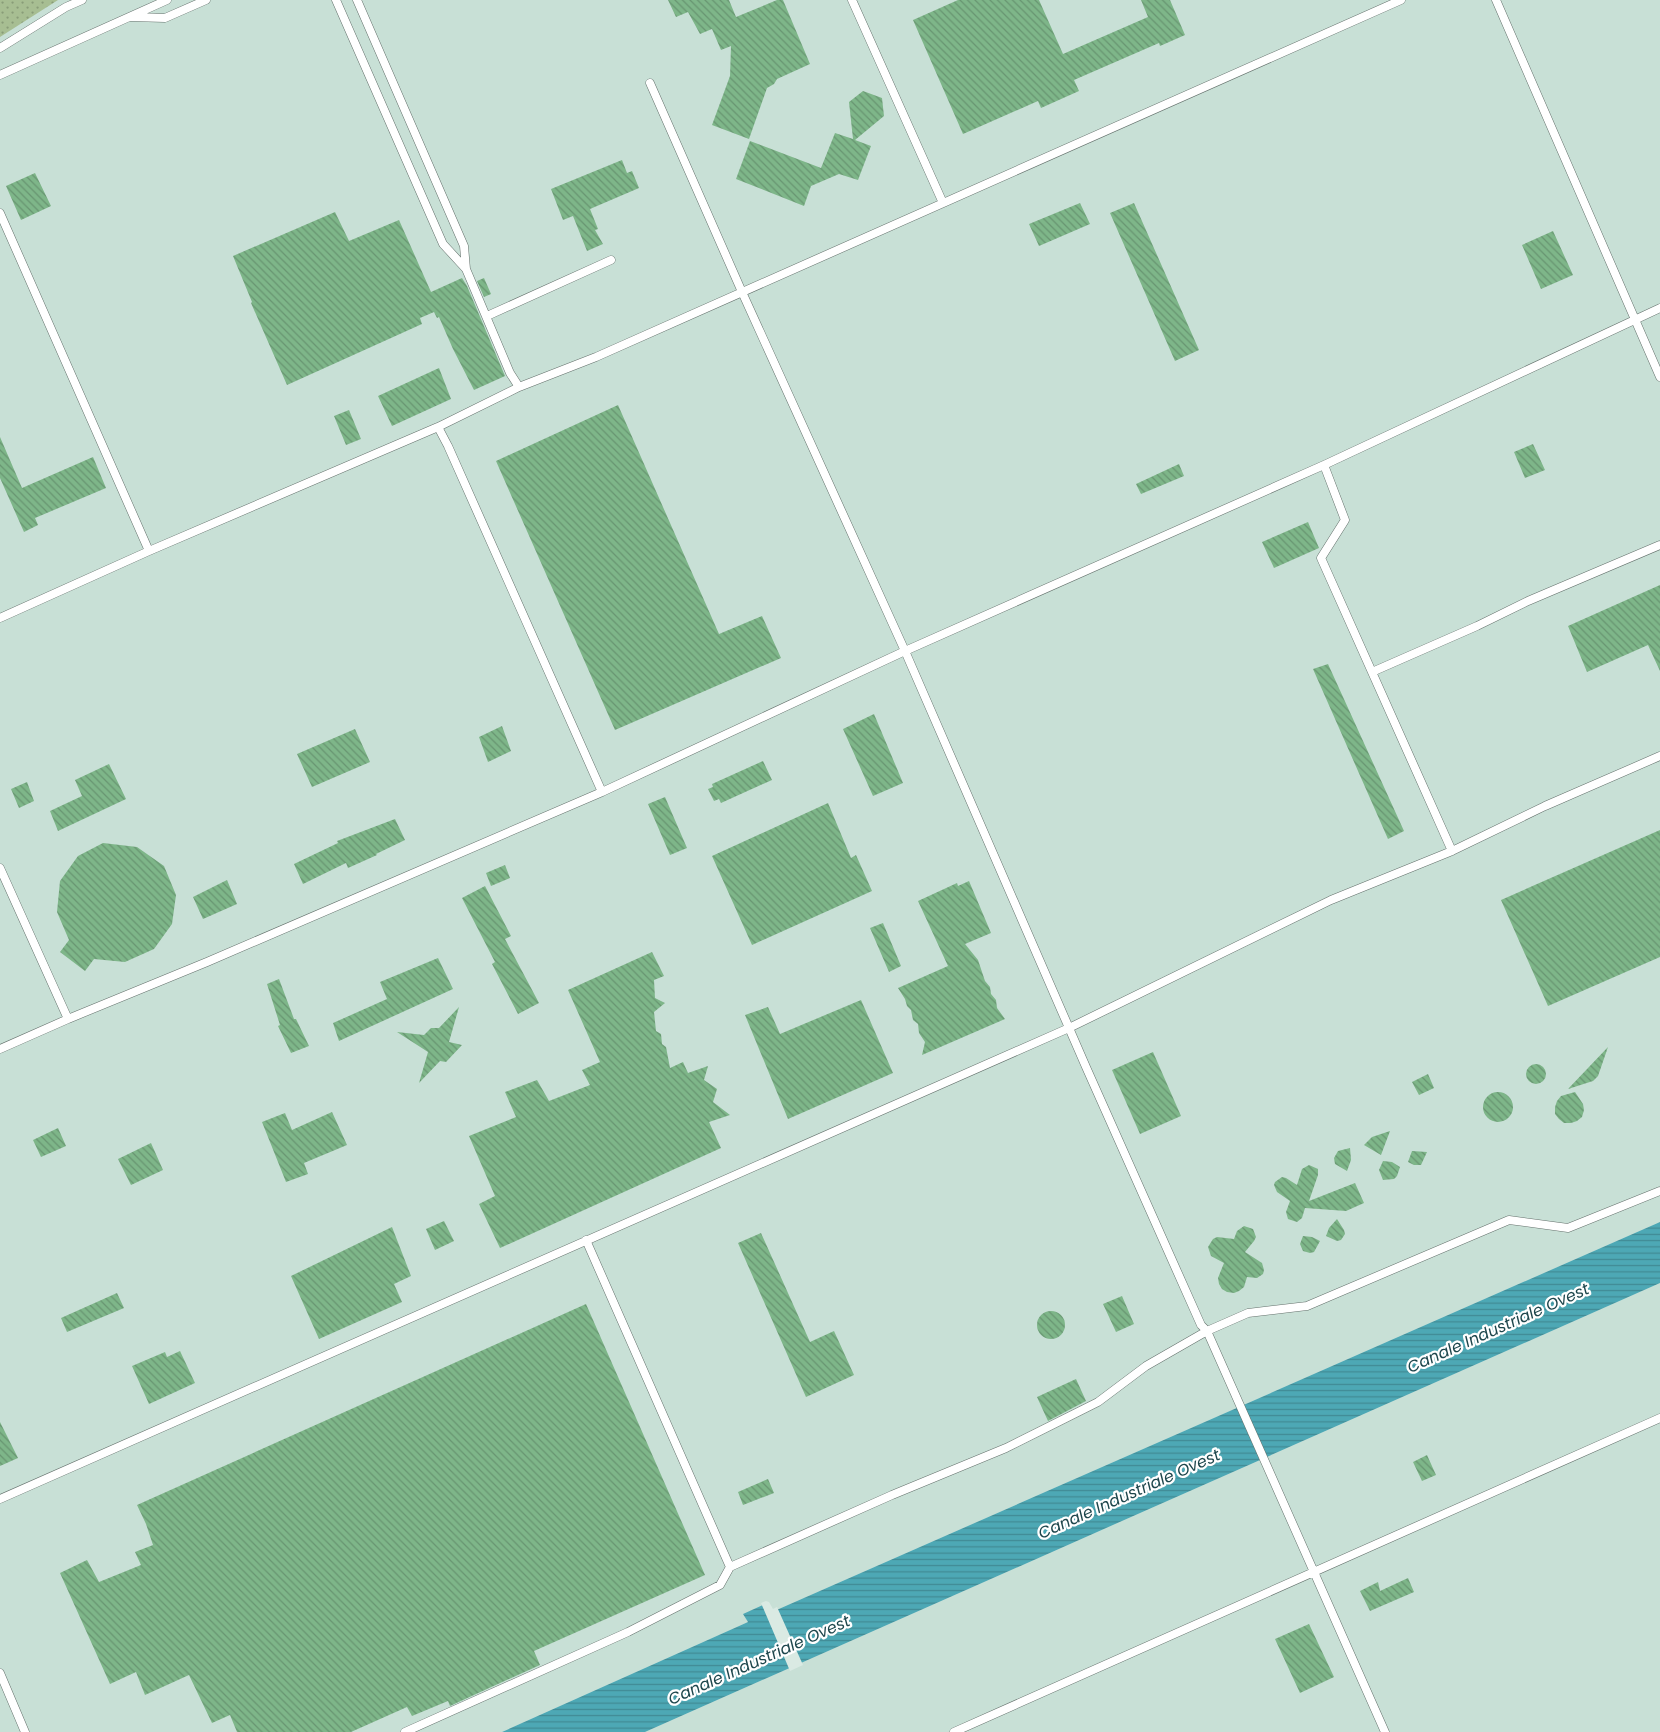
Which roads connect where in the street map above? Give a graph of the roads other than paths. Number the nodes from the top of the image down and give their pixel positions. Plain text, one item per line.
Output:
1 (82, 0) edge
2 (167, 0) edge
3 (206, 0) edge
4 (336, 0) edge
5 (357, 0) edge
6 (852, 0) edge
7 (1401, 0) edge
8 (1496, 0) edge
9 (129, 17) junction
10 (0, 48) edge
11 (0, 74) edge
12 (650, 83) dead end
13 (943, 203) junction
14 (0, 213) edge
15 (611, 260) dead end
16 (466, 269) junction
17 (742, 292) junction
18 (1660, 308) edge
19 (487, 316) junction
20 (1635, 319) junction
21 (1660, 377) edge
22 (519, 387) junction
23 (438, 427) junction
24 (1324, 465) junction
25 (1660, 545) edge
26 (149, 551) junction
27 (0, 618) edge
28 (905, 651) junction
29 (1372, 672) junction
30 (1660, 756) edge
31 (602, 792) junction
32 (1452, 851) junction
33 (0, 868) edge
34 (68, 1019) junction
35 (1069, 1028) junction
36 (0, 1050) edge
37 (1660, 1190) edge
38 (586, 1240) junction
39 (1207, 1331) junction
40 (1660, 1418) edge
41 (0, 1499) edge
42 (730, 1566) junction
43 (1315, 1572) junction
44 (0, 1673) edge
45 (25, 1732) edge
46 (405, 1732) edge
47 (954, 1732) edge
48 (1385, 1732) edge

1 - 10 lane
2 - 9 lane
3 - 9 lane
4 - 16 lane
5 - 16 lane
6 - 13 lane
7 - 13 lane
8 - 20 lane
9 - 11 lane
12 - 17 lane
13 - 17 lane
14 - 26 lane
15 - 19 lane
16 - 19 lane
17 - 22 lane
17 - 28 lane
18 - 20 lane
19 - 22 lane
20 - 21 lane
20 - 24 lane
22 - 23 lane
23 - 26 lane
23 - 31 lane
24 - 28 lane
24 - 29 lane
25 - 29 lane
26 - 27 lane
28 - 31 lane
28 - 35 lane
29 - 32 lane
30 - 32 lane
31 - 34 lane
32 - 35 lane
33 - 34 lane
34 - 36 lane
35 - 38 lane
35 - 39 lane
37 - 39 lane
38 - 41 lane
38 - 42 lane
39 - 42 lane
39 - 43 lane
40 - 43 lane
42 - 46 lane
43 - 47 lane
43 - 48 lane
44 - 45 lane

